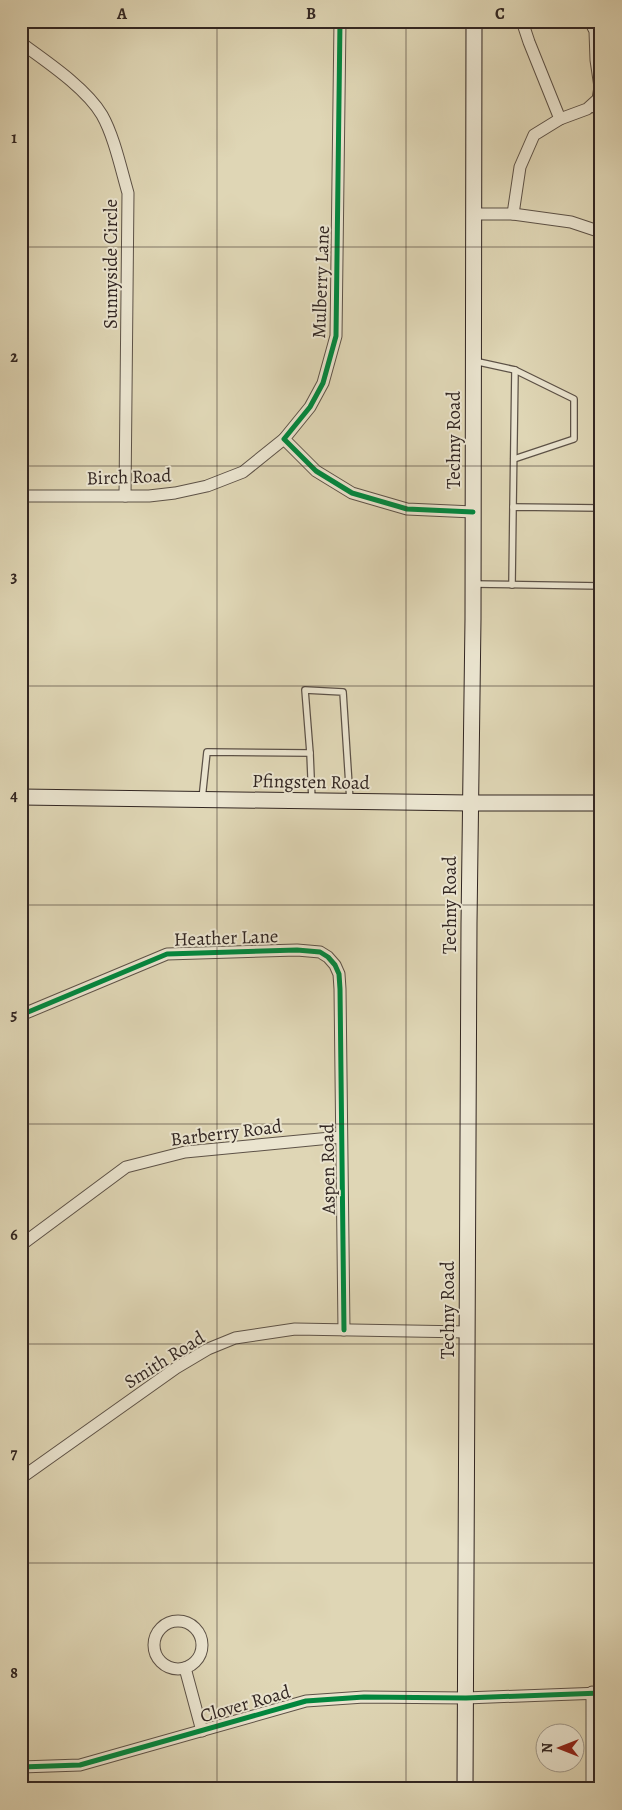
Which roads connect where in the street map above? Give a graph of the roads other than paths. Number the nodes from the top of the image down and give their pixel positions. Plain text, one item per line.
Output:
1 (340, 21) edge
2 (474, 21) edge
3 (522, 21) edge
4 (590, 21) edge
5 (21, 43) edge
6 (601, 87) edge
7 (587, 109) junction
8 (601, 110) edge
9 (560, 119) junction
10 (474, 214) junction
11 (513, 214) junction
12 (601, 232) edge
13 (474, 361) junction
14 (515, 370) junction
15 (284, 439) junction
16 (514, 459) junction
17 (21, 496) edge
18 (125, 496) junction
19 (513, 508) junction
20 (601, 508) edge
21 (473, 512) junction
22 (473, 584) junction
23 (512, 585) junction
24 (601, 586) edge
25 (310, 753) junction
26 (21, 797) edge
27 (202, 800) junction
28 (312, 801) junction
29 (350, 801) junction
30 (601, 802) edge
31 (470, 803) junction
32 (340, 1009) joint
33 (21, 1014) edge
34 (341, 1137) junction
35 (21, 1245) edge
36 (344, 1330) junction
37 (467, 1332) junction
38 (21, 1478) edge
39 (185, 1668) junction
40 (596, 1692) edge
41 (466, 1698) junction
42 (202, 1731) junction
43 (21, 1767) edge
44 (466, 1789) edge
45 (592, 1789) edge

1 - 15 street, Mulberry Lane
2 - 10 main road, Techny Road
3 - 9 street
4 - 6 street
5 - 18 street, Sunnyside Circle
6 - 7 street
7 - 8 lane
7 - 9 street
9 - 11 street
10 - 11 street
10 - 13 main road, Techny Road
11 - 12 street
13 - 14 lane
13 - 21 main road, Techny Road
14 - 16 lane
14 - 16 lane
15 - 18 street, Birch Road
15 - 21 street
16 - 19 lane
17 - 18 street, Birch Road
19 - 20 lane
19 - 23 lane
21 - 22 main road, Techny Road
22 - 23 lane
22 - 31 main road, Techny Road
23 - 24 lane
25 - 27 lane
25 - 28 lane
25 - 29 lane
26 - 27 main road, Pfingsten Road
27 - 28 main road, Pfingsten Road
28 - 29 main road, Pfingsten Road
29 - 31 main road, Pfingsten Road
30 - 31 main road, Pfingsten Road
31 - 37 main road, Techny Road
32 - 33 street, Heather Lane
32 - 34 street, Aspen Road
34 - 35 street, Barberry Road
34 - 36 street, Aspen Road
36 - 37 street, Smith Road
36 - 38 street, Smith Road
37 - 41 main road, Techny Road
39 - 39 street
39 - 42 street
40 - 41 street, Clover Road
40 - 45 street
41 - 42 street, Clover Road
41 - 44 main road, Techny Road
42 - 43 street, Clover Road

